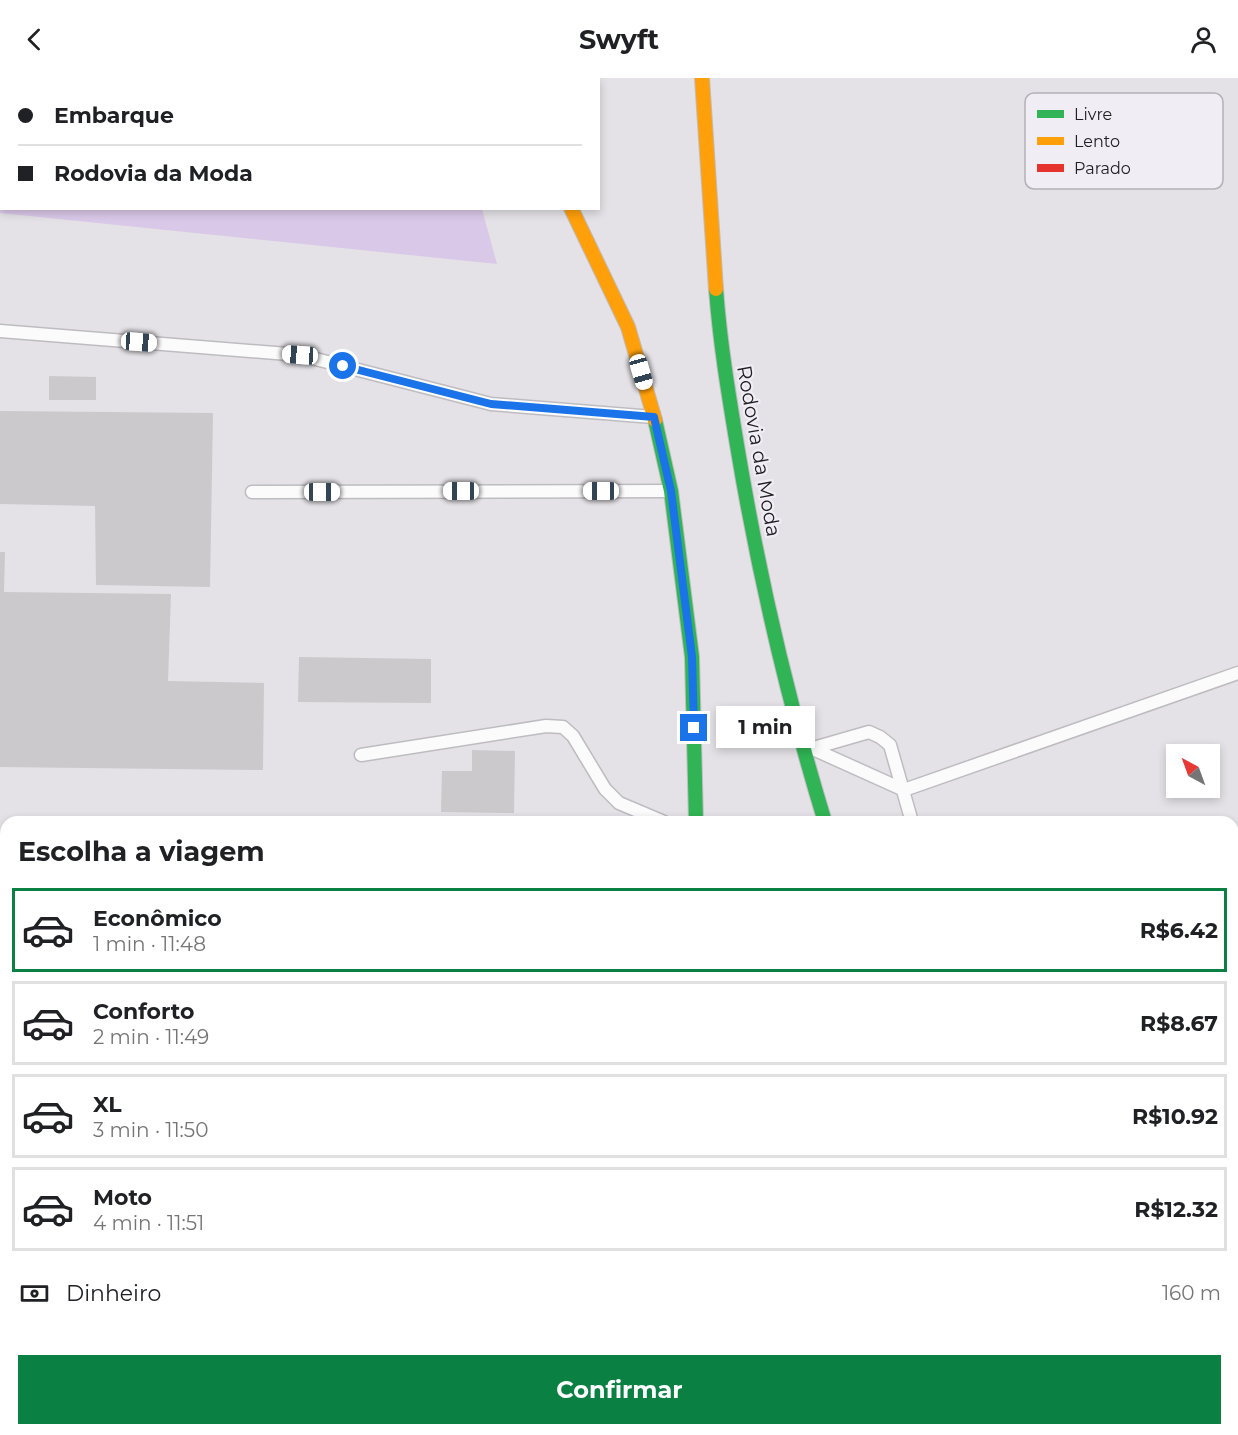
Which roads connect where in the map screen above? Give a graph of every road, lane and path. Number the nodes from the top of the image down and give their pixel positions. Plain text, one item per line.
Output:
1 (702, 78) edge
2 (572, 210) edge
3 (0, 331) edge
4 (654, 417) junction
5 (671, 491) junction
6 (252, 492) dead end
7 (1238, 673) edge
8 (808, 750) junction
9 (361, 755) dead end
10 (904, 790) junction
11 (650, 816) edge
12 (696, 816) edge
13 (824, 816) edge
14 (910, 816) edge

1 - 8 main road, Rodovia da Moda
2 - 4 main road
3 - 4 lane
4 - 5 main road
5 - 6 lane
5 - 12 main road
7 - 10 lane
8 - 10 lane
8 - 10 lane
8 - 13 main road, Rodovia da Moda
9 - 11 lane
10 - 14 lane

